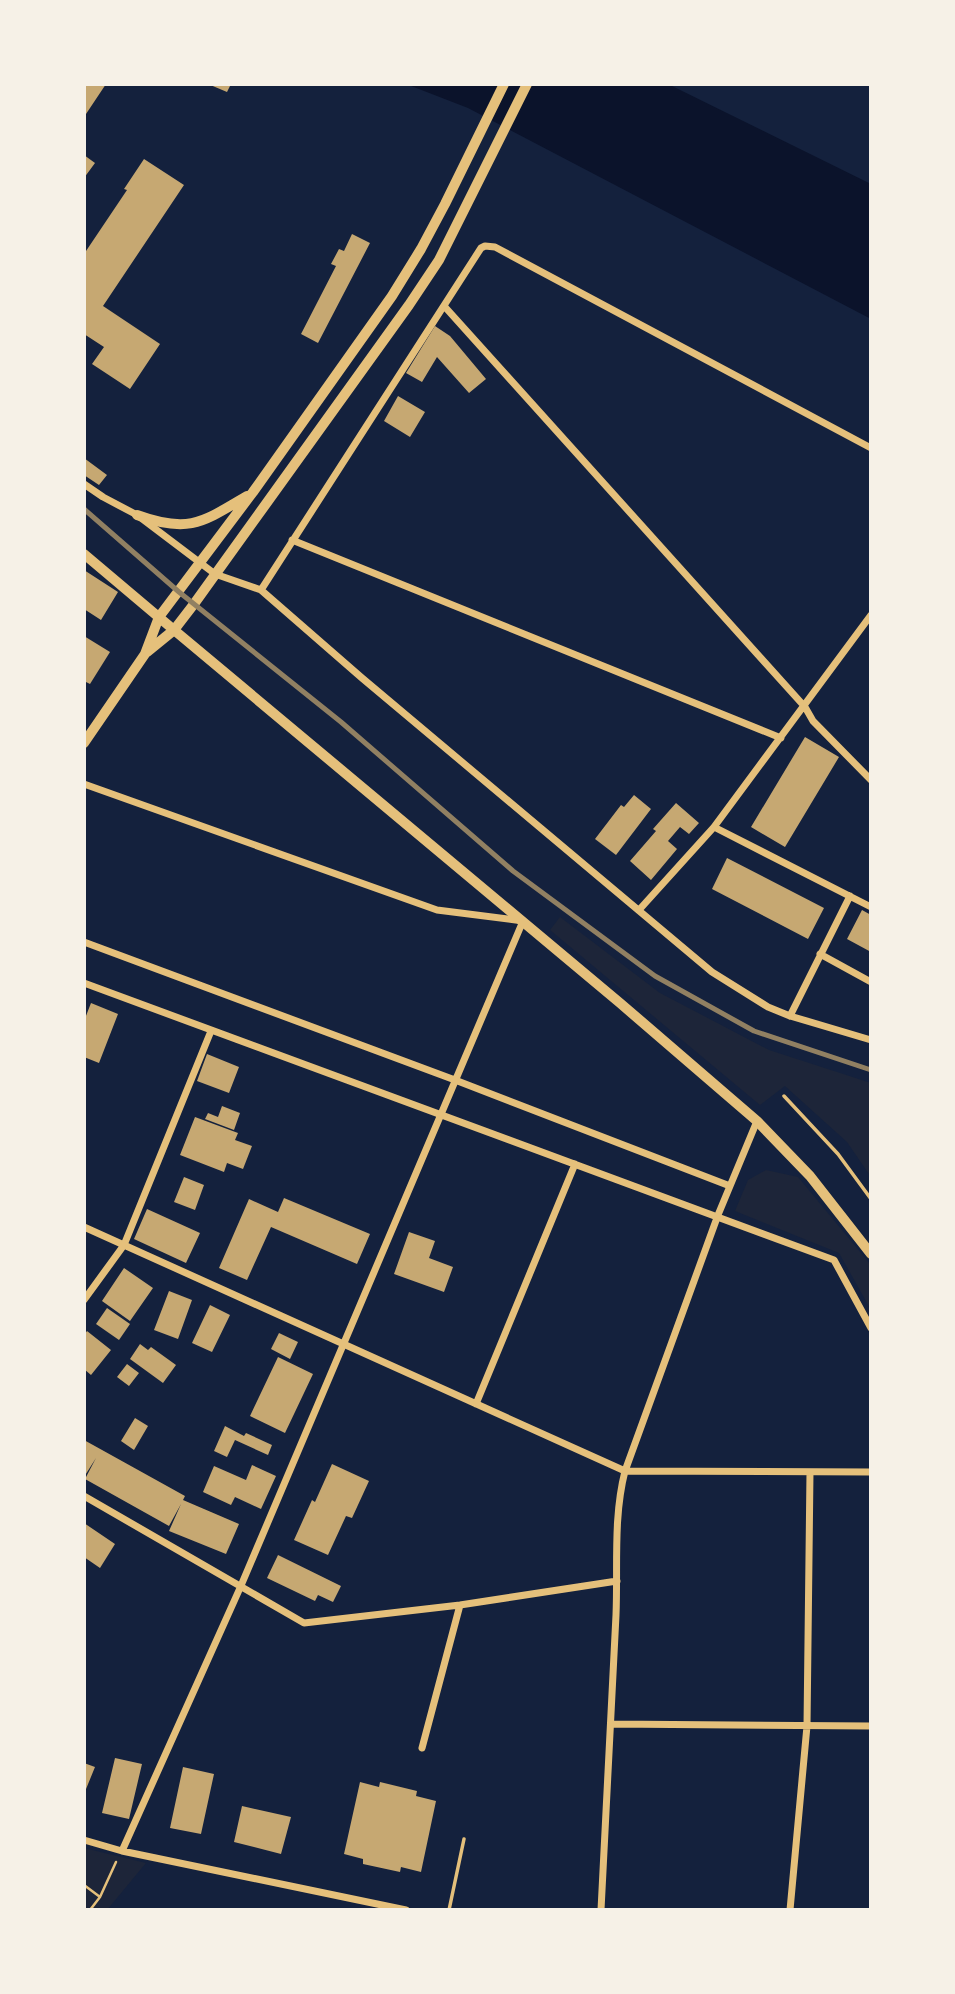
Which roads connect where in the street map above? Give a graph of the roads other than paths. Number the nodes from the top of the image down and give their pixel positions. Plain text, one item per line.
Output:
1 (504, 84) edge
2 (527, 84) edge
3 (445, 307) junction
4 (871, 448) edge
5 (84, 484) edge
6 (253, 492) junction
7 (137, 515) junction
8 (292, 540) junction
9 (84, 554) edge
10 (201, 564) junction
11 (215, 574) junction
12 (261, 590) junction
13 (871, 615) edge
14 (159, 617) junction
15 (174, 630) junction
16 (145, 654) junction
17 (805, 707) junction
18 (781, 738) junction
19 (84, 743) edge
20 (871, 780) edge
21 (84, 785) edge
22 (714, 827) junction
23 (850, 895) junction
24 (871, 907) edge
25 (639, 910) junction
26 (523, 921) junction
27 (84, 942) edge
28 (820, 954) junction
29 (871, 982) edge
30 (84, 983) edge
31 (790, 1016) junction
32 (211, 1031) junction
33 (871, 1040) edge
34 (455, 1080) junction
35 (784, 1096) dead end
36 (440, 1116) junction
37 (757, 1121) junction
38 (575, 1164) junction
39 (730, 1186) junction
40 (871, 1199) edge
41 (718, 1215) junction
42 (84, 1227) edge
43 (124, 1245) junction
44 (871, 1254) edge
45 (84, 1300) edge
46 (871, 1328) edge
47 (343, 1343) junction
48 (477, 1404) junction
49 (625, 1471) junction
50 (810, 1472) junction
51 (871, 1472) edge
52 (84, 1496) edge
53 (617, 1581) junction
54 (240, 1588) junction
55 (460, 1605) junction
56 (611, 1724) junction
57 (807, 1726) junction
58 (871, 1726) edge
59 (422, 1748) dead end
60 (464, 1839) dead end
61 (84, 1840) edge
62 (122, 1850) junction
63 (406, 1910) edge
64 (449, 1910) edge
65 (601, 1910) edge
66 (790, 1910) edge

1 - 6 main road
2 - 11 main road
3 - 4 street
3 - 8 street
3 - 17 street
5 - 7 street
6 - 7 main road
6 - 10 main road
7 - 10 street
8 - 12 street
8 - 18 street
9 - 14 main road
10 - 11 street
10 - 14 main road
11 - 12 street
11 - 15 main road
12 - 25 street
13 - 17 street
14 - 15 main road
14 - 16 main road
15 - 16 main road
15 - 26 street
16 - 19 main road
17 - 18 street
17 - 20 street
18 - 22 street
21 - 26 street
22 - 23 street
22 - 25 street
23 - 24 street
23 - 28 street
25 - 31 street
26 - 34 street
26 - 37 street
27 - 34 street
28 - 29 street
28 - 31 street
30 - 32 street
31 - 33 street
32 - 36 street
32 - 43 street
34 - 36 street
34 - 39 street
35 - 40 lane
36 - 38 street
36 - 47 street
37 - 39 street
37 - 44 street
38 - 41 street
38 - 48 street
39 - 41 street
41 - 46 street
41 - 49 street
42 - 43 street
43 - 45 street
43 - 47 street
47 - 48 street
47 - 54 street
48 - 49 street
49 - 50 street
49 - 53 street
50 - 51 street
50 - 57 street
52 - 54 street
53 - 55 street
53 - 56 street
54 - 55 street
54 - 62 street
55 - 59 street
56 - 57 street
56 - 65 street
57 - 58 street
57 - 66 street
60 - 64 lane
61 - 62 street
62 - 63 street

